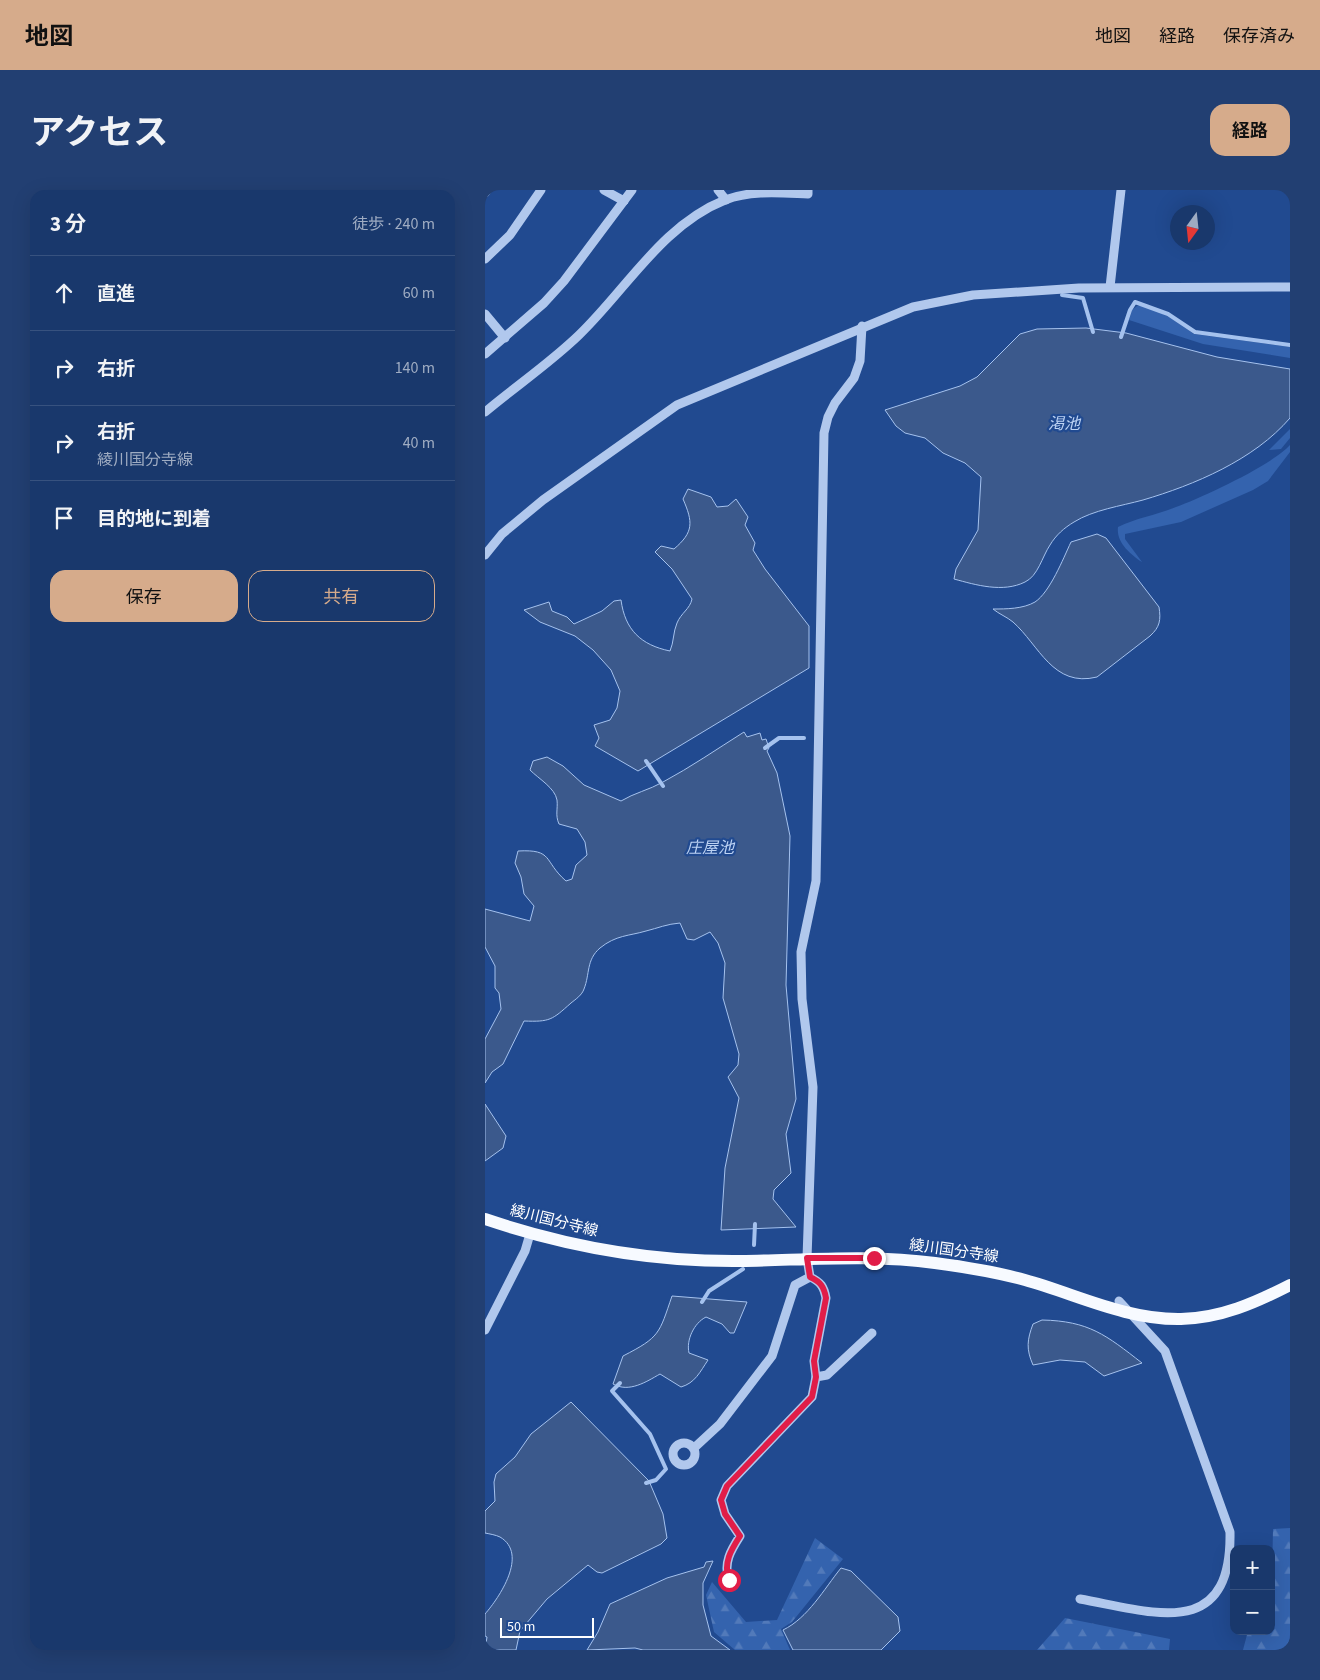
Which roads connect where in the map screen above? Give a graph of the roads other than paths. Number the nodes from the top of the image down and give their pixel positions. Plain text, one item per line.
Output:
1 (541, 190) edge
2 (604, 190) edge
3 (632, 190) edge
4 (718, 190) edge
5 (808, 190) edge
6 (1121, 190) edge
7 (726, 200) junction
8 (624, 201) junction
9 (485, 259) edge
10 (1110, 287) junction
11 (1290, 287) edge
12 (485, 314) edge
13 (862, 326) junction
14 (505, 338) junction
15 (485, 354) edge
16 (485, 412) edge
17 (485, 555) edge
18 (485, 1219) edge
19 (530, 1234) junction
20 (807, 1258) junction
21 (810, 1277) junction
22 (1290, 1285) edge
23 (1119, 1300) dead end
24 (1128, 1312) junction
25 (485, 1330) edge
26 (872, 1334) dead end
27 (816, 1377) junction
28 (694, 1448) dead end
29 (729, 1580) dead end
30 (1080, 1599) dead end

1 - 9 street
2 - 8 street
3 - 8 street
4 - 7 street
5 - 7 street
6 - 10 street
7 - 16 street
8 - 14 street
10 - 11 street
10 - 13 street
12 - 14 street
13 - 17 street
13 - 20 street
14 - 15 street
18 - 19 main road, 綾川国分寺線
19 - 20 main road, 綾川国分寺線
19 - 25 street
20 - 21 street
20 - 24 main road, 綾川国分寺線
21 - 27 street
21 - 28 street
22 - 24 main road, 綾川国分寺線
23 - 24 street
24 - 30 street
26 - 27 street
27 - 29 street

